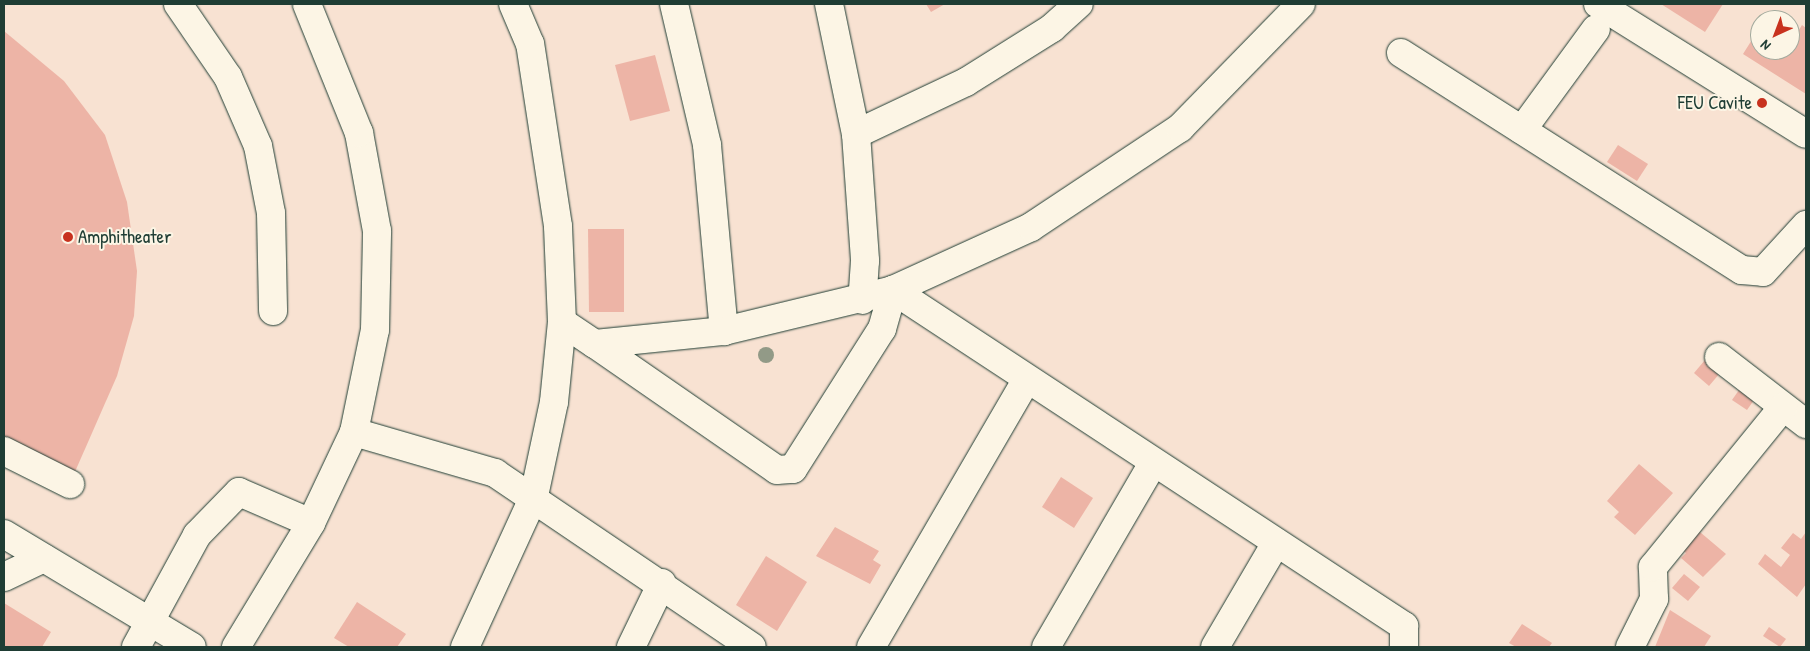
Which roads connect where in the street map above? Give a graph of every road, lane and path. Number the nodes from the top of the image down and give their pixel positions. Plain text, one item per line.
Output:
1 (307, 4) edge
2 (513, 4) edge
3 (674, 4) edge
4 (829, 4) edge
5 (1079, 4) edge
6 (1301, 4) edge
7 (190, 7) edge
8 (1597, 16) edge
9 (1401, 53) dead end
10 (1522, 130) junction
11 (856, 134) junction
12 (1806, 134) edge
13 (1806, 225) edge
14 (894, 290) junction
15 (862, 300) junction
16 (273, 311) dead end
17 (562, 322) junction
18 (724, 331) junction
19 (595, 344) junction
20 (1719, 357) dead end
21 (1026, 381) junction
22 (1783, 407) junction
23 (1806, 424) edge
24 (354, 432) junction
25 (4, 451) edge
26 (1153, 463) junction
27 (70, 484) dead end
28 (534, 496) junction
29 (311, 523) junction
30 (4, 534) edge
31 (1276, 543) junction
32 (44, 558) junction
33 (4, 577) edge
34 (662, 583) junction
35 (152, 622) junction
36 (136, 647) edge
37 (192, 647) edge
38 (236, 647) edge
39 (465, 647) edge
40 (631, 647) edge
41 (752, 647) edge
42 (870, 647) edge
43 (1046, 647) edge
44 (1215, 647) edge
45 (1404, 647) edge
46 (1630, 647) edge

1 - 24 street
2 - 17 street
3 - 18 street
4 - 11 street
5 - 11 street
6 - 14 street
7 - 16 street
8 - 10 street
8 - 12 street
9 - 10 street
10 - 13 street
11 - 15 street
14 - 15 street
14 - 19 street
14 - 21 street
15 - 18 street
17 - 19 street
17 - 28 street
18 - 19 street
20 - 22 street
21 - 26 street
21 - 42 street
22 - 23 street
22 - 46 street
24 - 28 street
24 - 29 street
25 - 27 street
26 - 31 street
26 - 43 street
28 - 34 street
28 - 39 street
29 - 35 street
29 - 38 street
30 - 32 street
31 - 44 street
31 - 45 street
32 - 33 street
32 - 35 street
34 - 40 street
34 - 41 street
35 - 36 street
35 - 37 street

